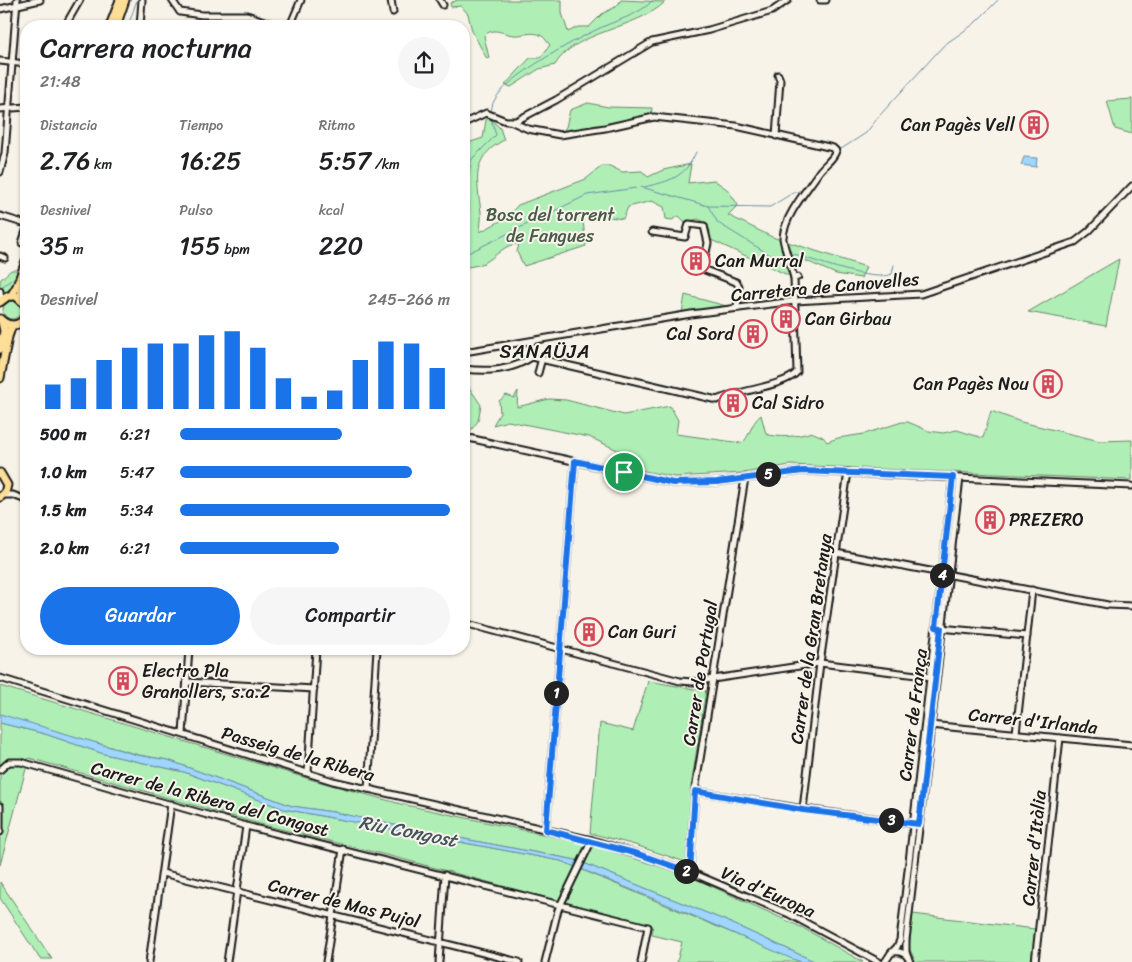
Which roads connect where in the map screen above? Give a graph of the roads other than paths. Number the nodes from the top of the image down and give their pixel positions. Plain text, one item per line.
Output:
1 (17, 0) edge
2 (40, 0) edge
3 (80, 0) edge
4 (120, 0) edge
5 (126, 0) edge
6 (142, 0) edge
7 (172, 0) edge
8 (301, 0) edge
9 (391, 0) edge
10 (788, 0) edge
11 (820, 0) edge
12 (826, 0) edge
13 (16, 7) junction
14 (0, 9) edge
15 (392, 12) dead end
16 (68, 20) edge
17 (112, 20) edge
18 (118, 20) edge
19 (140, 20) edge
20 (259, 20) edge
21 (293, 20) edge
22 (0, 61) edge
23 (12, 62) junction
24 (20, 63) edge
25 (778, 75) dead end
26 (0, 108) edge
27 (20, 108) edge
28 (8, 109) junction
29 (470, 120) edge
30 (510, 121) junction
31 (776, 136) junction
32 (0, 172) edge
33 (1132, 186) edge
34 (0, 216) edge
35 (20, 222) edge
36 (652, 232) dead end
37 (20, 280) edge
38 (0, 292) edge
39 (11, 296) junction
40 (20, 299) edge
41 (1, 301) edge
42 (795, 301) junction
43 (736, 308) junction
44 (1, 320) edge
45 (20, 323) edge
46 (12, 325) junction
47 (531, 341) junction
48 (0, 349) edge
49 (470, 351) edge
50 (532, 357) junction
51 (542, 358) junction
52 (470, 369) edge
53 (538, 373) dead end
54 (0, 378) edge
55 (470, 438) edge
56 (575, 461) junction
57 (848, 472) junction
58 (0, 473) edge
59 (953, 477) junction
60 (745, 478) junction
61 (960, 478) junction
62 (7, 485) junction
63 (1132, 486) edge
64 (13, 495) junction
65 (1, 497) edge
66 (20, 498) edge
67 (836, 553) junction
68 (945, 573) junction
69 (1032, 590) junction
70 (1132, 606) edge
71 (470, 625) edge
72 (939, 627) junction
73 (1027, 636) junction
74 (559, 650) junction
75 (189, 655) edge
76 (316, 655) edge
77 (377, 655) edge
78 (820, 664) junction
79 (0, 671) edge
80 (933, 677) junction
81 (0, 678) edge
82 (714, 679) junction
83 (12, 681) junction
84 (187, 682) junction
85 (314, 689) junction
86 (930, 725) junction
87 (1016, 733) junction
88 (183, 734) junction
89 (1060, 738) junction
90 (1132, 746) edge
91 (0, 770) edge
92 (308, 773) junction
93 (368, 789) junction
94 (695, 791) junction
95 (171, 804) junction
96 (0, 806) edge
97 (803, 810) junction
98 (916, 824) junction
99 (246, 826) junction
100 (546, 830) junction
101 (0, 832) edge
102 (592, 840) junction
103 (343, 849) junction
104 (690, 872) junction
105 (162, 873) junction
106 (446, 876) junction
107 (236, 890) junction
108 (562, 903) junction
109 (333, 914) junction
110 (441, 942) junction
111 (889, 954) junction
112 (872, 958) junction
113 (909, 960) edge
114 (149, 962) edge
115 (227, 962) edge
116 (326, 962) edge
117 (440, 962) edge
118 (518, 962) edge
119 (545, 962) edge
120 (641, 962) edge
121 (879, 962) edge
122 (885, 962) edge
123 (1035, 962) edge

1 - 13 street
2 - 13 street
3 - 16 street
4 - 17 main road
5 - 18 main road
6 - 19 street
7 - 20 street
8 - 21 street
9 - 15 street
10 - 30 street
11 - 12 street
13 - 14 street
13 - 23 street
22 - 23 street
23 - 24 street
23 - 28 street
25 - 31 street
26 - 28 street
27 - 28 street
28 - 32 street
29 - 30 street
30 - 31 street
31 - 42 street
33 - 42 street, Carretera de Canovelles
34 - 35 street
36 - 43 street
37 - 39 main road
38 - 41 street
39 - 40 main road
39 - 41 main road
42 - 43 street, Carretera de Canovelles
42 - 51 street
43 - 47 street, Carretera de Canovelles
44 - 46 main road
44 - 48 main road
45 - 46 main road
46 - 54 main road
47 - 49 street, Carretera de Canovelles
47 - 50 street
50 - 51 street
50 - 52 street
51 - 53 street
55 - 56 street
56 - 60 street
56 - 74 street
57 - 59 street
57 - 60 street
57 - 67 street, Carrer de la Gran Bretanya
58 - 62 main road
59 - 61 street
59 - 68 street, Carrer de França
60 - 82 street, Carrer de Portugal
61 - 63 street
61 - 68 street, Carrer de França
62 - 64 street
62 - 65 main road
64 - 65 street
64 - 66 street
67 - 68 street
67 - 78 street, Carrer de la Gran Bretanya
68 - 69 street
68 - 72 street, Carrer de França
69 - 70 street
69 - 73 street
71 - 74 street
72 - 73 street
72 - 80 street, Carrer de França
73 - 87 street
74 - 82 street
74 - 100 street
75 - 84 street
76 - 85 street
77 - 93 street
78 - 80 street
78 - 82 street
78 - 97 street, Carrer de la Gran Bretanya
79 - 83 street
80 - 86 street, Carrer de França
80 - 98 street, Carrer de França
81 - 83 street, Passeig de la Ribera
82 - 94 street, Carrer de Portugal
83 - 88 street, Passeig de la Ribera
84 - 85 street
84 - 88 street
85 - 92 street
86 - 87 street, Carrer d'Irlanda
86 - 98 street, Carrer de França
87 - 89 street, Carrer d'Irlanda
88 - 92 street, Passeig de la Ribera
89 - 90 street, Carrer d'Irlanda
89 - 123 street, Carrer d'Itàlia
91 - 95 street, Carrer de la Ribera del Congost
92 - 93 street, Passeig de la Ribera
93 - 100 street, Passeig de la Ribera
94 - 97 street
94 - 104 street, Carrer de Portugal
95 - 99 street, Carrer de la Ribera del Congost
95 - 105 street
96 - 101 street
97 - 98 street
98 - 111 street, Carrer de França
98 - 113 street, Carrer de França
99 - 103 street, Carrer de la Ribera del Congost
99 - 107 street
100 - 102 street, Passeig de la Ribera
102 - 104 street, Via d'Europa
102 - 108 street
103 - 106 street, Carrer de la Ribera del Congost
103 - 109 street
104 - 112 street, Via d'Europa
105 - 107 street, Carrer de Mas Pujol
105 - 114 street
106 - 108 street, Carrer de la Ribera del Congost
106 - 110 street
107 - 109 street, Carrer de Mas Pujol
107 - 115 street
108 - 119 street
108 - 120 street, Carrer de la Ribera del Congost
109 - 110 street, Carrer de Mas Pujol
109 - 116 street
110 - 117 street
110 - 118 street, Carrer de Mas Pujol
111 - 112 street
111 - 113 street
111 - 122 street, Carrer de França
112 - 121 street, Via d'Europa

